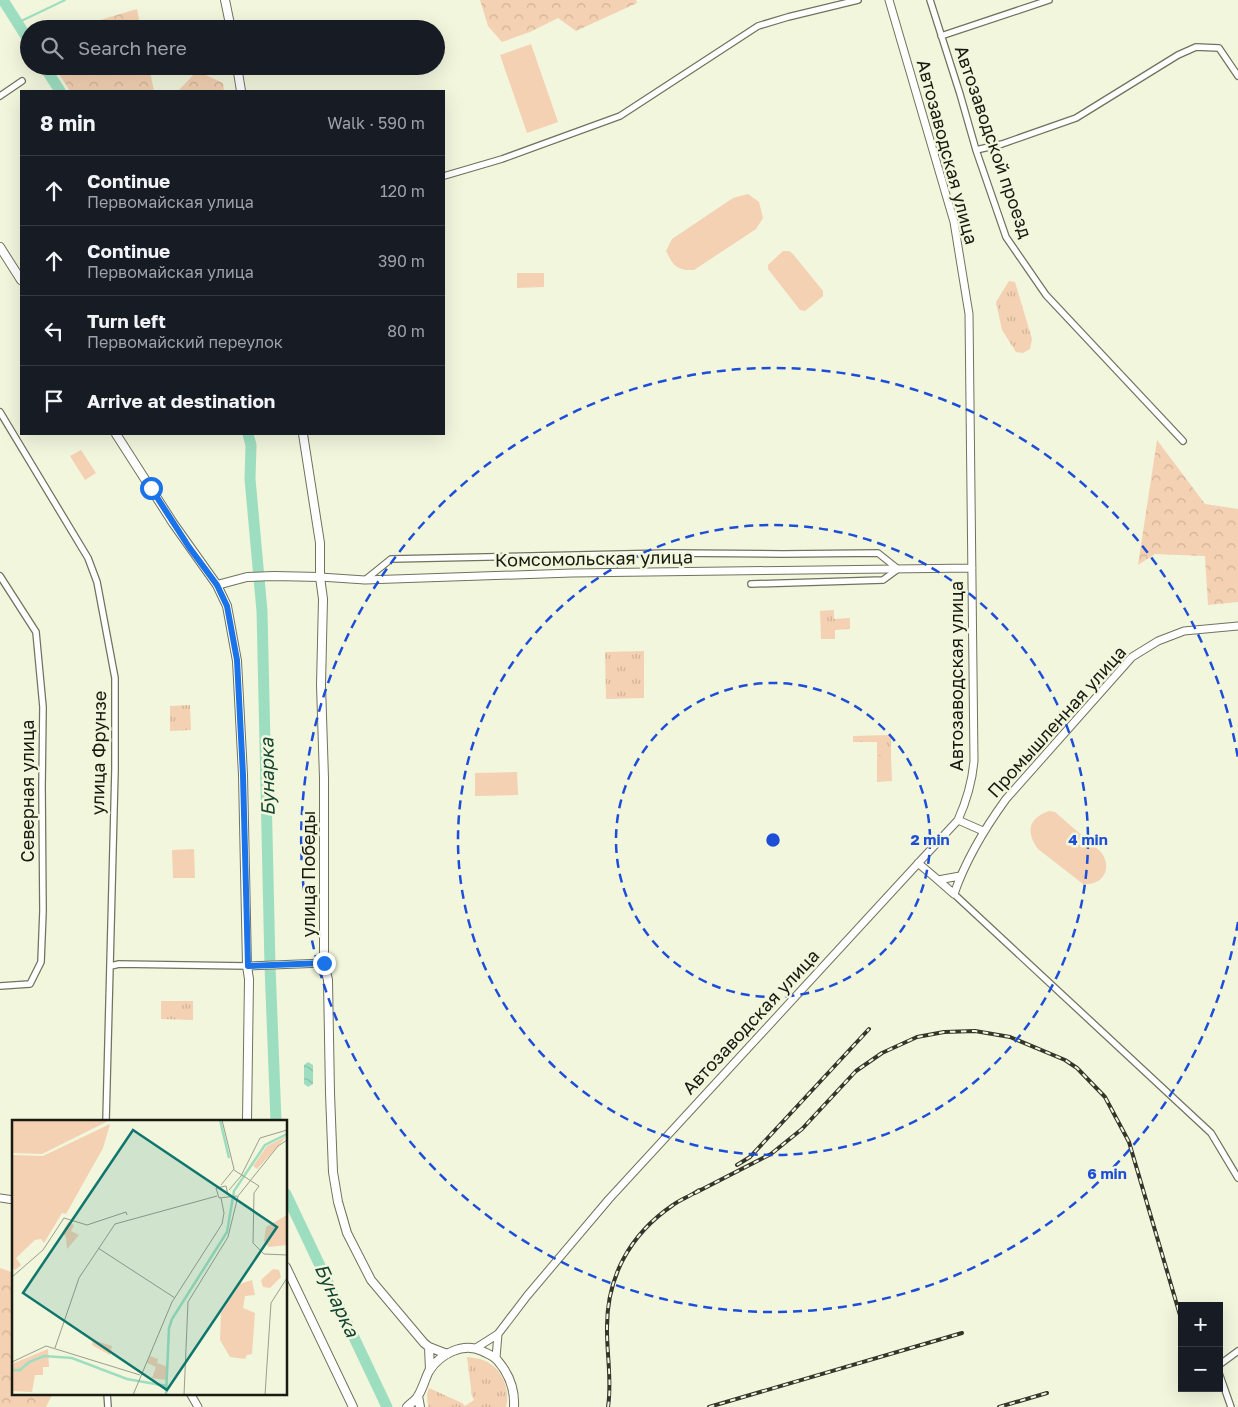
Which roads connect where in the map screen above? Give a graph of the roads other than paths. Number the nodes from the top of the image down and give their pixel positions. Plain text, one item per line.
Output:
1 (225, 0) edge
2 (858, 0) edge
3 (889, 0) edge
4 (930, 0) edge
5 (1049, 0) edge
6 (229, 20) edge
7 (941, 36) junction
8 (238, 75) edge
9 (1238, 76) edge
10 (22, 81) dead end
11 (241, 90) edge
12 (0, 96) edge
13 (976, 150) junction
14 (445, 176) edge
15 (0, 247) edge
16 (20, 278) edge
17 (0, 412) edge
18 (117, 435) edge
19 (303, 435) edge
20 (1182, 441) dead end
21 (972, 568) junction
22 (898, 569) junction
23 (0, 576) edge
24 (320, 577) junction
25 (364, 580) junction
26 (751, 584) dead end
27 (217, 585) junction
28 (1238, 626) edge
29 (958, 820) junction
30 (983, 831) junction
31 (918, 863) junction
32 (960, 876) junction
33 (938, 880) junction
34 (954, 894) junction
35 (324, 963) junction
36 (111, 966) junction
37 (248, 966) junction
38 (0, 986) edge
39 (106, 1120) edge
40 (247, 1120) edge
41 (1238, 1178) edge
42 (288, 1270) edge
43 (498, 1334) junction
44 (429, 1347) junction
45 (476, 1348) junction
46 (1238, 1351) edge
47 (447, 1354) junction
48 (496, 1358) junction
49 (1223, 1362) edge
50 (430, 1370) junction
51 (1223, 1385) edge
52 (107, 1394) edge
53 (191, 1394) edge
54 (418, 1396) junction
55 (108, 1407) edge
56 (198, 1407) edge
57 (353, 1407) edge
58 (407, 1407) edge
59 (420, 1407) edge
60 (514, 1407) edge
61 (1230, 1407) edge

1 - 6 main road
2 - 14 street
3 - 21 street, Автозаводская улица
4 - 7 street, Автозаводской проезд
5 - 7 street
7 - 13 street, Автозаводской проезд
8 - 11 main road
9 - 13 street
10 - 12 street
13 - 20 street, Автозаводской проезд
15 - 16 main road
17 - 36 street, улица Фрунзе
18 - 27 main road
19 - 24 main road, улица Победы
21 - 22 street, Комсомольская улица
21 - 29 street, Автозаводская улица
22 - 25 street, Комсомольская улица
22 - 25 street
22 - 26 street
23 - 38 street, Северная улица
24 - 25 street, Комсомольская улица
24 - 27 main road, Комсомольская улица
24 - 35 main road, улица Победы
27 - 37 main road
28 - 30 street, Промышленная улица
29 - 30 street
29 - 31 street, Автозаводская улица
30 - 32 street, Промышленная улица
31 - 33 street
31 - 43 street, Автозаводская улица
32 - 33 street
32 - 34 street, Промышленная улица
33 - 34 street
34 - 41 street
35 - 37 street
35 - 44 main road, улица Победы
36 - 37 street
36 - 39 street, улица Фрунзе
37 - 40 main road
42 - 57 main road
43 - 45 street
43 - 48 street
44 - 47 main road
44 - 50 main road
45 - 47 main road
45 - 48 main road
46 - 49 street
47 - 50 main road
48 - 60 main road
50 - 54 main road
51 - 61 street
52 - 55 street
53 - 56 street
54 - 58 main road
54 - 59 main road

